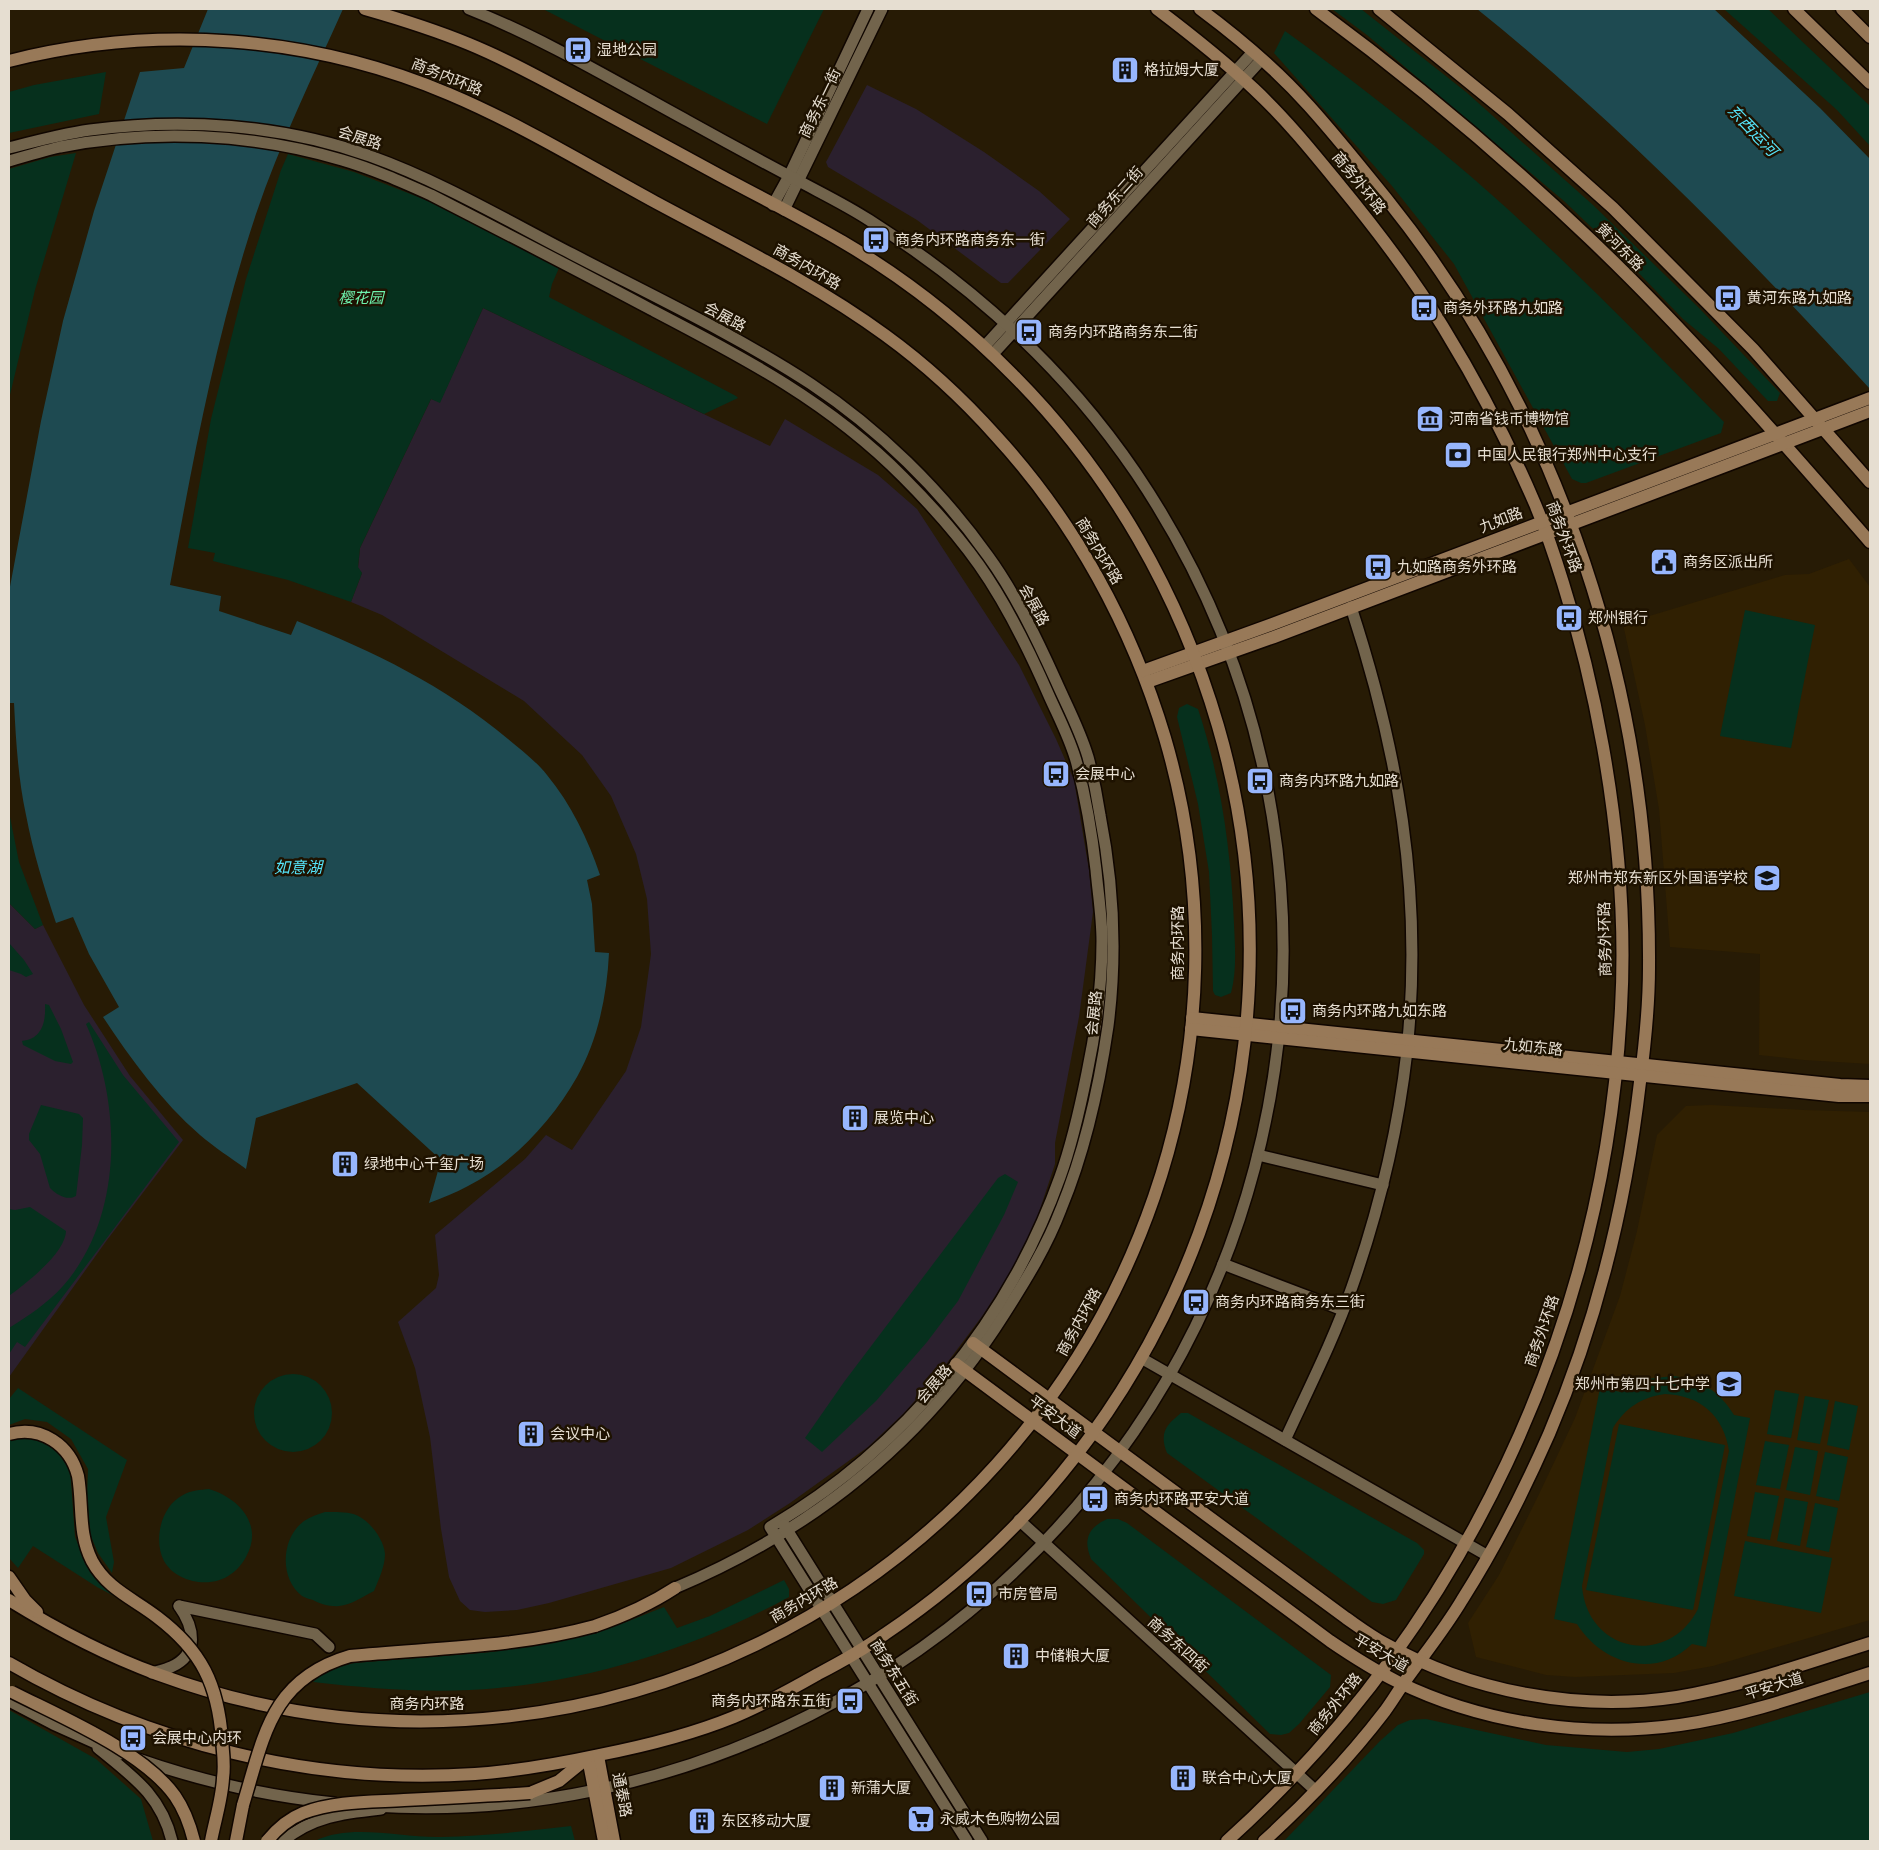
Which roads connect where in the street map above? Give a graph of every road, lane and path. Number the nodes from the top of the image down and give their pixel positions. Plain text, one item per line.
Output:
1 (469, 9) edge
2 (868, 9) edge
3 (882, 9) edge
4 (1157, 9) edge
5 (1200, 9) edge
6 (1316, 9) edge
7 (1379, 9) edge
8 (1794, 9) edge
9 (1842, 9) edge
10 (368, 10) edge
11 (1870, 37) edge
12 (1257, 56) junction
13 (9, 61) edge
14 (1239, 76) junction
15 (1870, 83) edge
16 (9, 148) edge
17 (9, 161) edge
18 (794, 178) junction
19 (779, 207) junction
20 (1010, 327) junction
21 (988, 351) junction
22 (1867, 406) edge
23 (1820, 424) junction
24 (1780, 439) junction
25 (1870, 482) edge
26 (1569, 518) junction
27 (1544, 527) junction
28 (1870, 542) edge
29 (1351, 607) junction
30 (1227, 647) junction
31 (1196, 658) junction
32 (1145, 676) junction
33 (1192, 1024) junction
34 (1246, 1029) junction
35 (1279, 1032) junction
36 (1408, 1045) junction
37 (1616, 1067) junction
38 (1642, 1070) junction
39 (1870, 1086) edge
40 (1870, 1096) edge
41 (1258, 1155) junction
42 (1383, 1185) junction
43 (1223, 1264) junction
44 (1343, 1310) junction
45 (978, 1346) junction
46 (1141, 1358) junction
47 (961, 1368) junction
48 (1169, 1374) junction
49 (1050, 1400) junction
50 (1034, 1422) junction
51 (1094, 1432) junction
52 (9, 1434) edge
53 (1285, 1440) junction
54 (1120, 1452) junction
55 (1077, 1454) junction
56 (1104, 1474) junction
57 (781, 1520) junction
58 (1019, 1520) junction
59 (770, 1527) joint
60 (788, 1531) junction
61 (777, 1537) junction
62 (1043, 1543) junction
63 (1466, 1543) junction
64 (1488, 1556) junction
65 (9, 1577) edge
66 (675, 1588) joint
67 (9, 1600) edge
68 (828, 1606) junction
69 (50, 1624) junction
70 (1870, 1643) edge
71 (329, 1647) dead end
72 (1397, 1650) junction
73 (856, 1652) junction
74 (1420, 1661) junction
75 (9, 1663) edge
76 (152, 1672) junction
77 (1380, 1673) junction
78 (1870, 1674) edge
79 (879, 1676) junction
80 (869, 1683) junction
81 (1403, 1684) junction
82 (10, 1695) edge
83 (88, 1740) junction
84 (593, 1757) junction
85 (1298, 1774) junction
86 (599, 1790) junction
87 (1316, 1791) junction
88 (392, 1808) junction
89 (172, 1841) edge
90 (194, 1841) edge
91 (211, 1841) edge
92 (236, 1841) edge
93 (267, 1841) edge
94 (283, 1841) edge
95 (604, 1841) edge
96 (614, 1841) edge
97 (967, 1841) edge
98 (982, 1841) edge
99 (1227, 1841) edge
100 (1264, 1841) edge

1 - 18 street
2 - 18 street, 商务东一街
3 - 18 street, 商务东一街
4 - 14 street, 商务外环路
5 - 12 street, 商务外环路
6 - 24 street, 黄河东路
7 - 23 street, 黄河东路
8 - 15 street
9 - 11 street
10 - 19 street
12 - 14 street, 商务东二街
12 - 26 street, 商务外环路
13 - 32 street, 商务内环路
14 - 20 street, 商务东二街
14 - 27 street, 商务外环路
16 - 45 street, 会展路
17 - 45 street, 会展路
18 - 19 street, 商务东一街
18 - 20 street
19 - 21 street
20 - 21 street, 商务东二街
20 - 30 street
21 - 31 street
22 - 23 street, 九如路
23 - 24 street, 九如路
23 - 25 street, 黄河东路
24 - 26 street, 九如路
24 - 28 street, 黄河东路
26 - 27 street, 九如路
26 - 38 street, 商务外环路
27 - 29 street, 九如路
27 - 30 street, 九如路
27 - 37 street, 商务外环路
29 - 30 street, 九如路
29 - 36 street
30 - 31 street, 九如路
30 - 35 street
31 - 32 street, 九如路
31 - 34 street
32 - 33 street, 商务内环路
33 - 34 street, 九如东路
33 - 49 street, 商务内环路
34 - 35 street, 九如东路
34 - 46 street
35 - 36 street, 九如东路
35 - 41 street
36 - 37 street, 九如东路
36 - 42 street
37 - 38 street, 九如东路
37 - 63 street, 商务外环路
38 - 39 street, 九如东路
38 - 40 street, 九如东路
38 - 64 street, 商务外环路
41 - 42 street
41 - 43 street
42 - 44 street
43 - 44 street
43 - 48 street
44 - 53 street
45 - 47 street, 会展路
45 - 49 street, 平安大道
46 - 48 street
46 - 51 street
47 - 50 street, 平安大道
47 - 57 street, 会展路
47 - 60 street, 会展路
48 - 53 street
48 - 54 street
49 - 50 street, 商务内环路
49 - 51 street, 平安大道
50 - 55 street, 平安大道
50 - 68 street, 商务内环路
51 - 54 street, 平安大道
51 - 55 street
52 - 91 street, bridge
53 - 63 street
54 - 56 street
54 - 72 street, 平安大道
55 - 56 street, 平安大道
55 - 58 street
56 - 62 street
56 - 77 street, 平安大道
57 - 59 street, 会展路
57 - 60 street, 商务东五街
58 - 62 street, 商务东四街
58 - 73 street
59 - 61 street, 商务东五街
60 - 61 street, 会展路
60 - 68 street, 商务东五街
61 - 66 street, 会展路
61 - 68 street, 商务东五街
62 - 79 street
62 - 85 street, 商务东四街
63 - 64 street
63 - 72 street, 商务外环路
64 - 74 street, 商务外环路
65 - 69 street
66 - 92 street, bridge
67 - 69 street, 商务内环路
68 - 73 street, 商务东五街
68 - 76 street, 商务内环路
69 - 76 street, 商务内环路
70 - 74 street, 平安大道
71 - 76 street
72 - 74 street, 平安大道
72 - 77 street, 商务外环路
73 - 79 street, 商务东五街
73 - 80 street, 商务东五街
73 - 84 street
74 - 81 street, 商务外环路
75 - 84 street
77 - 81 street, 平安大道
77 - 85 street, 商务外环路
78 - 81 street, 平安大道
79 - 80 street
79 - 98 street, 商务东五街
80 - 86 street
80 - 97 street, 商务东五街
81 - 87 street, 商务外环路
82 - 83 street
82 - 90 street, bridge
83 - 88 street
83 - 89 street
84 - 86 street, 通泰路
84 - 93 street, bridge
85 - 87 street, 商务东四街
85 - 99 street, 商务外环路
86 - 88 street
86 - 95 street, 通泰路
86 - 96 street, 通泰路
87 - 100 street, 商务外环路
88 - 94 street

